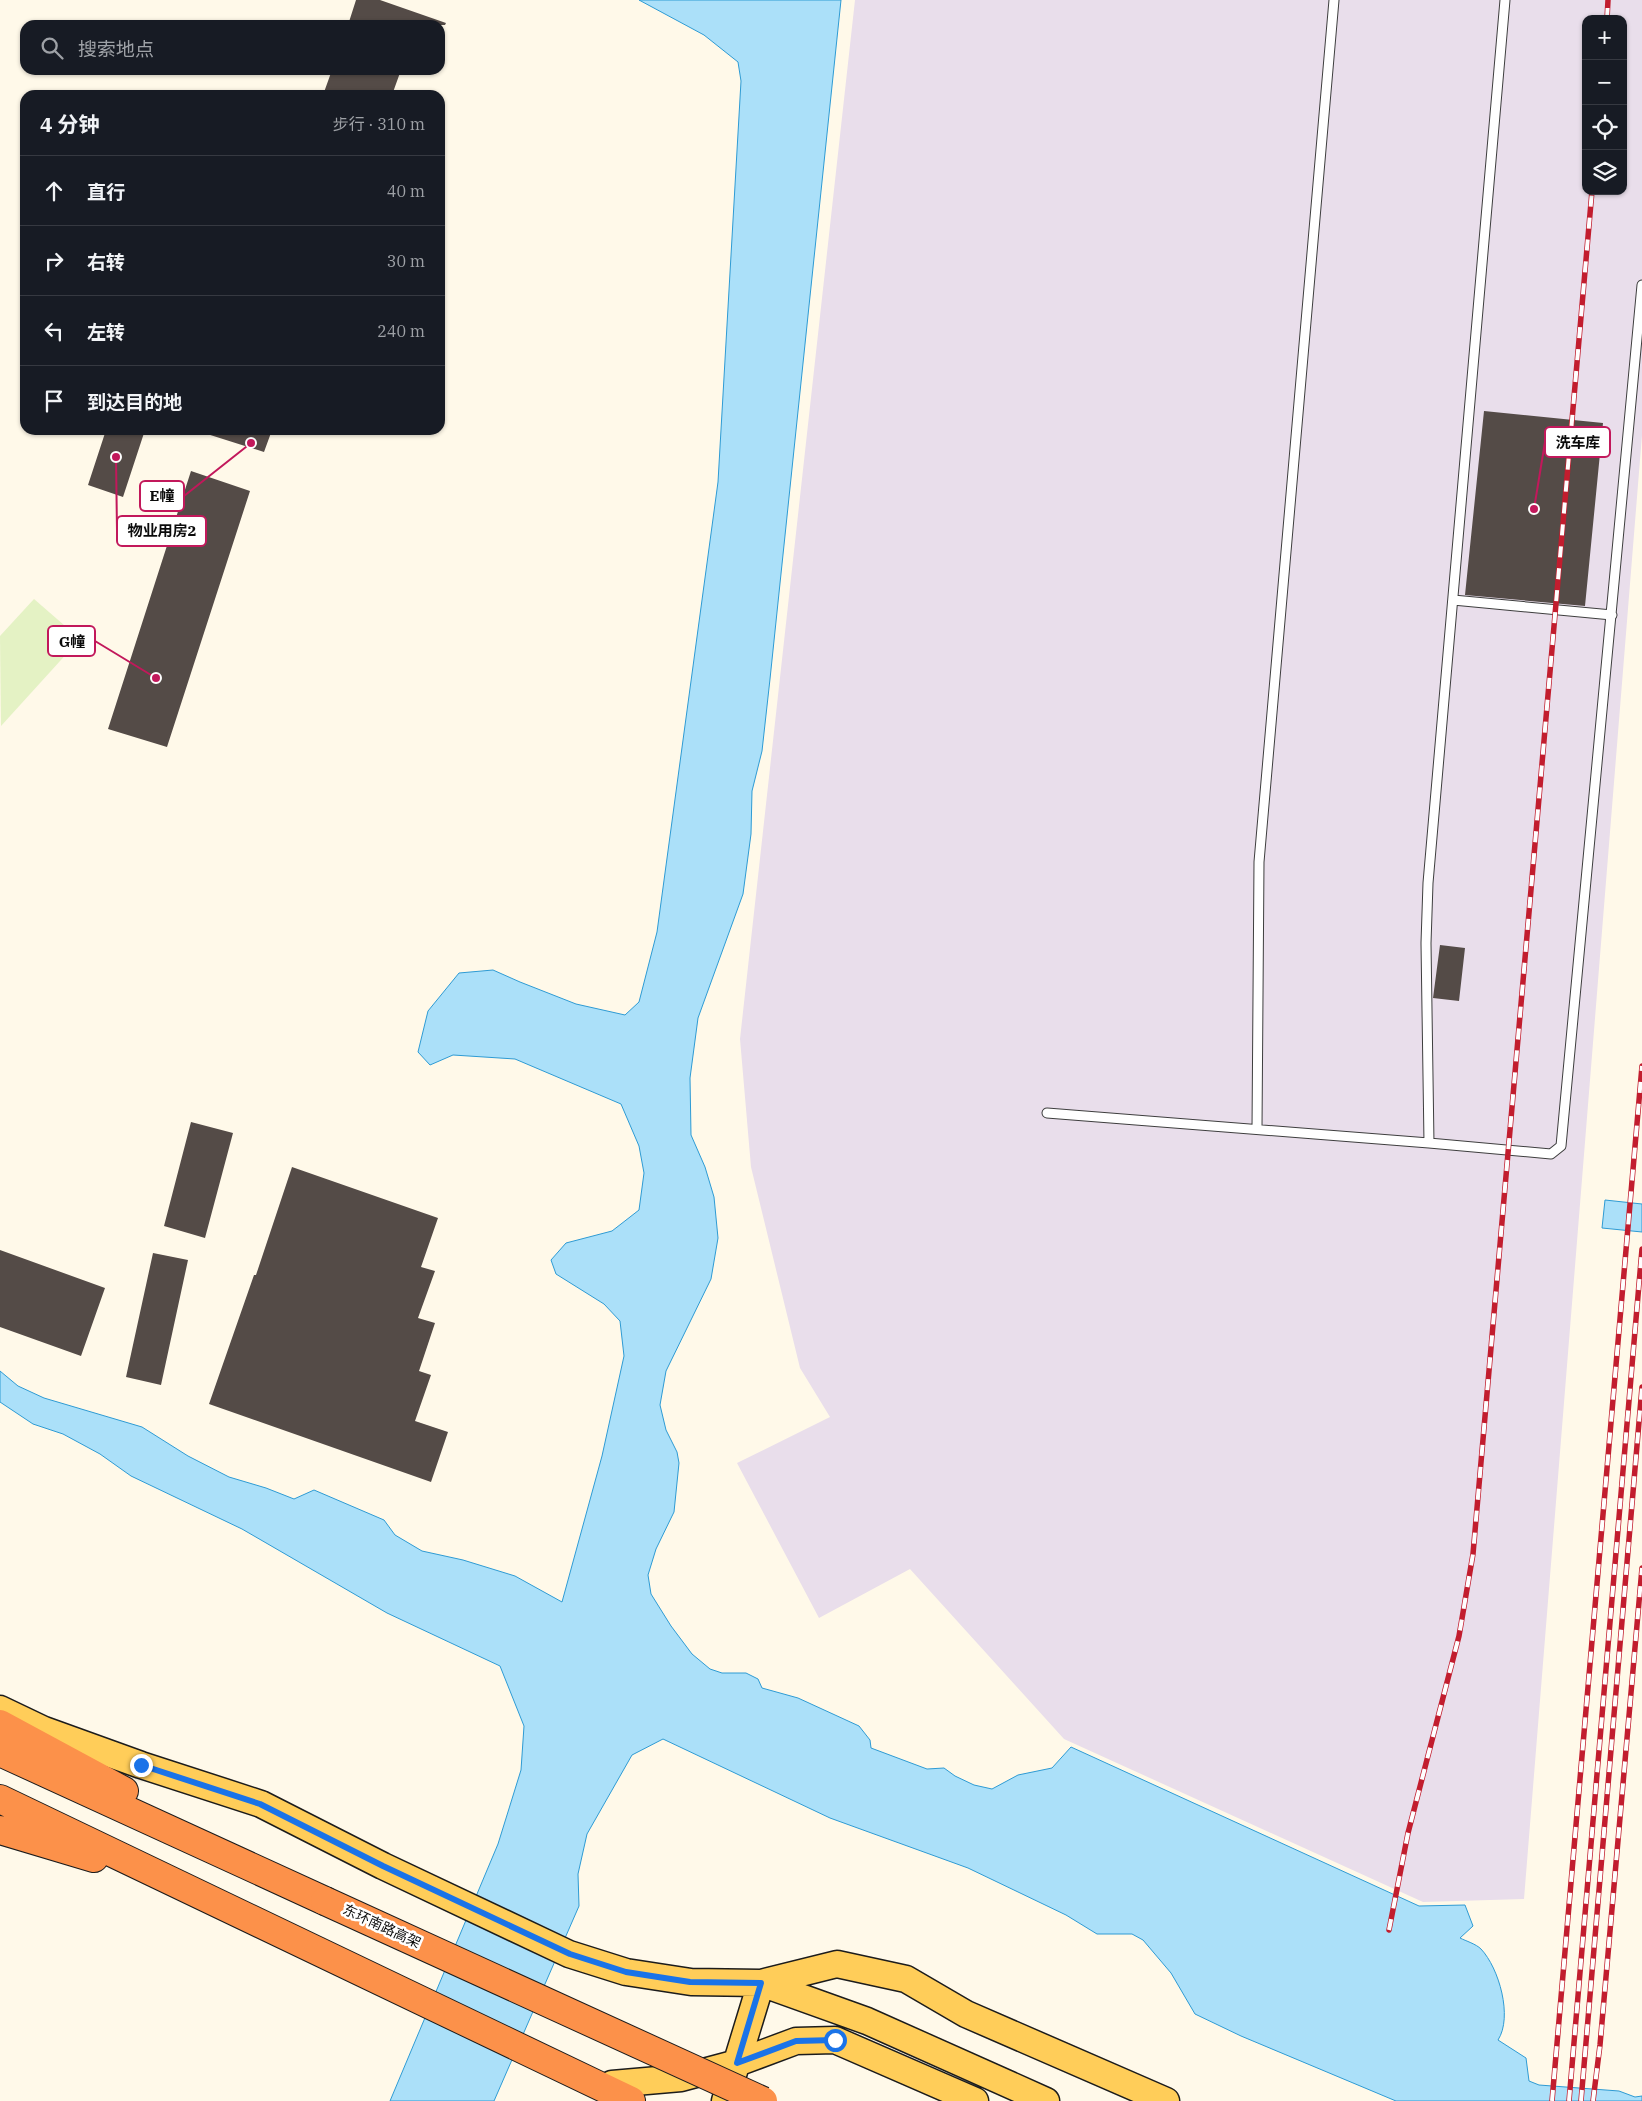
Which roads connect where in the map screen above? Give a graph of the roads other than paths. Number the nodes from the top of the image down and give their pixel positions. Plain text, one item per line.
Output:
1 (1334, 0) edge
2 (1505, 0) edge
3 (1642, 285) edge
4 (1453, 600) junction
5 (1612, 615) junction
6 (1047, 1113) dead end
7 (1257, 1129) junction
8 (1429, 1143) junction
9 (0, 1709) edge
10 (0, 1724) edge
11 (0, 1752) edge
12 (0, 1785) edge
13 (0, 1799) edge
14 (0, 1830) edge
15 (268, 1874) junction
16 (171, 1881) junction
17 (761, 1983) junction
18 (737, 2063) junction
19 (621, 2092) edge
20 (645, 2101) edge
21 (724, 2101) edge
22 (763, 2101) edge
23 (975, 2101) edge
24 (1046, 2101) edge
25 (1166, 2101) edge

1 - 7 lane
2 - 4 lane
3 - 5 lane
4 - 5 lane
4 - 8 lane
5 - 8 lane
6 - 7 lane
7 - 8 lane
9 - 17 main road
10 - 15 highway
11 - 15 highway, 东环南路高架
12 - 19 main road
13 - 16 highway
14 - 16 highway
15 - 22 highway, 东环南路高架, bridge
16 - 19 highway
17 - 18 main road
17 - 24 main road
17 - 25 main road
18 - 19 main road
18 - 21 main road
18 - 23 main road
19 - 20 main road

